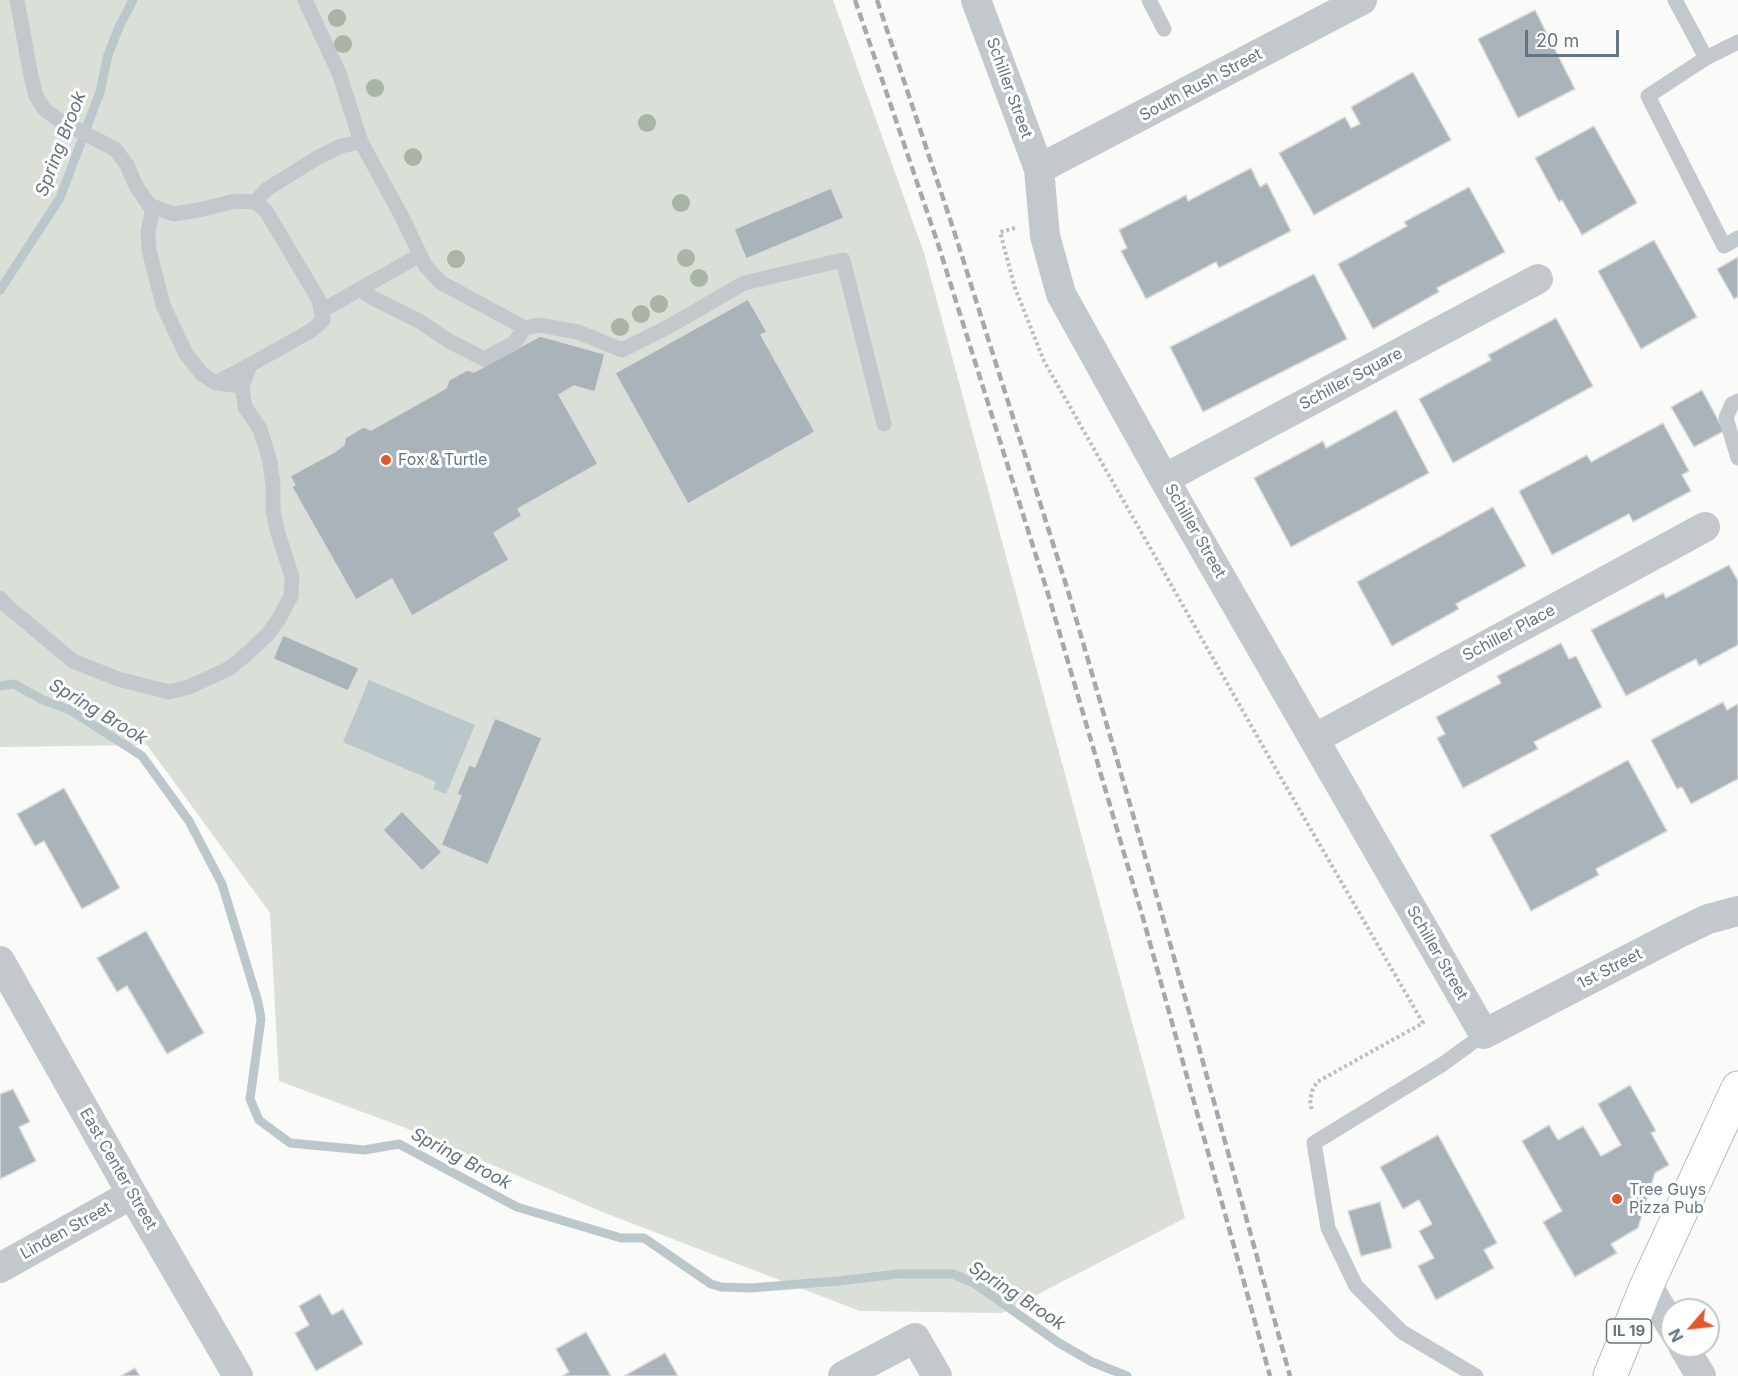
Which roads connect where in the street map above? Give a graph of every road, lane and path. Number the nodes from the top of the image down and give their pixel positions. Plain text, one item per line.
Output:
1 (17, 0) edge
2 (305, 0) edge
3 (976, 0) edge
4 (1149, 0) edge
5 (1362, 0) edge
6 (1675, 0) edge
7 (1164, 29) dead end
8 (1738, 42) edge
9 (1706, 58) junction
10 (362, 142) junction
11 (1039, 170) junction
12 (255, 202) junction
13 (153, 207) junction
14 (1044, 220) junction
15 (1738, 238) edge
16 (420, 255) junction
17 (1538, 279) dead end
18 (321, 311) junction
19 (525, 328) junction
20 (250, 365) junction
21 (216, 383) junction
22 (242, 386) junction
23 (1738, 400) edge
24 (884, 424) dead end
25 (1738, 458) edge
26 (1164, 479) junction
27 (1705, 527) dead end
28 (0, 598) edge
29 (1314, 739) junction
30 (1738, 911) edge
31 (0, 961) edge
32 (1484, 1034) junction
33 (1738, 1088) edge
34 (1312, 1112) dead end
35 (132, 1194) junction
36 (0, 1268) edge
37 (1647, 1285) junction
38 (1660, 1307) edge
39 (1690, 1358) edge
40 (238, 1376) edge
41 (843, 1376) edge
42 (937, 1376) edge
43 (1476, 1376) edge
44 (1610, 1376) edge
45 (1701, 1376) edge

1 - 13 lane
2 - 10 lane
3 - 11 street, Schiller Street
4 - 7 lane
5 - 11 street, South Rush Street
6 - 9 lane
8 - 9 lane
9 - 15 lane
10 - 12 lane
10 - 16 lane
11 - 14 street, Schiller Street
12 - 13 lane
12 - 18 lane
13 - 21 lane
14 - 26 street, Schiller Street
14 - 34 path
16 - 18 lane
16 - 19 lane
17 - 26 street, Schiller Square
18 - 19 lane
18 - 20 lane
19 - 24 lane
20 - 21 lane
20 - 22 lane
21 - 22 lane
22 - 28 lane
23 - 25 lane
26 - 29 street, Schiller Street
27 - 29 street, Schiller Place
29 - 32 street, Schiller Street
30 - 32 street, 1st Street
31 - 35 street, East Center Street
32 - 43 lane
33 - 37 main road, IL 19
35 - 36 street, Linden Street
35 - 40 street, East Center Street
37 - 38 street
37 - 44 main road, IL 19
39 - 45 street
41 - 42 street

